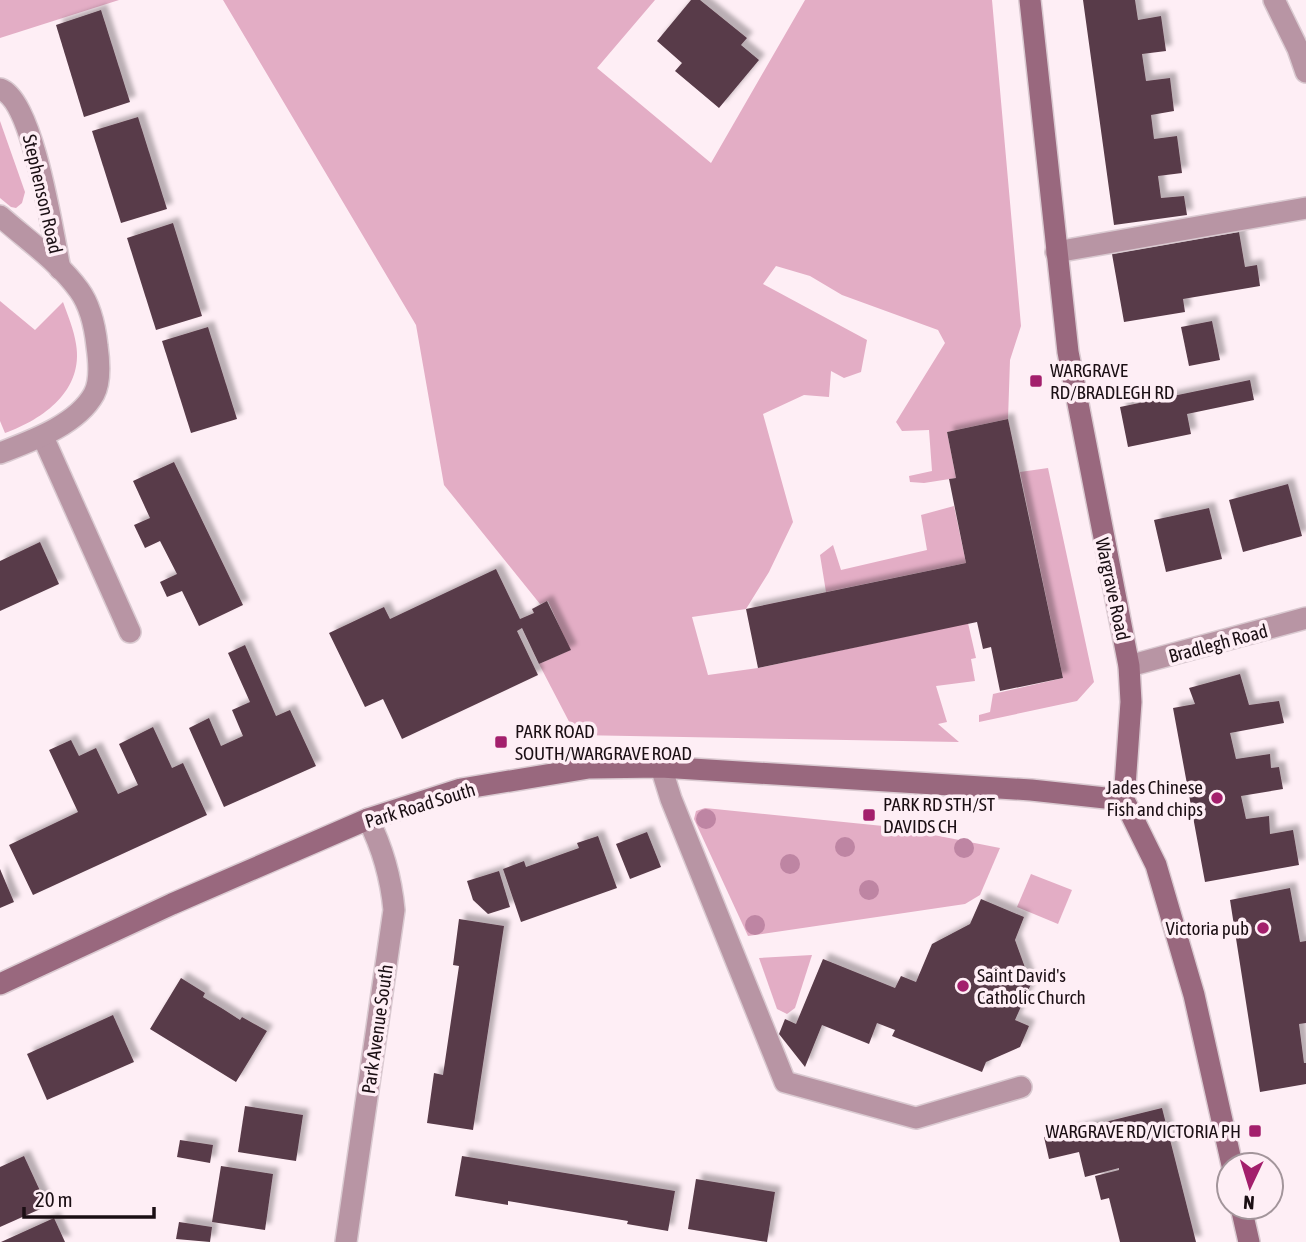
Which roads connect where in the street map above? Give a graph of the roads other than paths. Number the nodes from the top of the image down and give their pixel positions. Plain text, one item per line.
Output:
1 (1030, 0) edge
2 (1274, 0) edge
3 (1306, 72) edge
4 (0, 89) edge
5 (1306, 208) edge
6 (0, 216) edge
7 (1056, 252) junction
8 (60, 269) junction
9 (43, 437) junction
10 (0, 453) edge
11 (1306, 618) edge
12 (130, 632) dead end
13 (1129, 666) junction
14 (661, 767) junction
15 (1124, 800) junction
16 (368, 820) junction
17 (0, 984) edge
18 (1021, 1087) dead end
19 (1229, 1151) edge
20 (1244, 1221) edge
21 (346, 1242) edge
22 (1249, 1242) edge

1 - 7 street, Wargrave Road
2 - 3 street
4 - 8 street, Stephenson Road
5 - 7 street
6 - 8 street, Stephenson Road
7 - 13 street, Wargrave Road
8 - 9 street, Stephenson Road
9 - 10 street, Stephenson Road
9 - 12 street
11 - 13 street, Bradlegh Road
13 - 15 street, Wargrave Road
14 - 15 street, Park Road South
14 - 16 street, Park Road South
14 - 18 street
15 - 19 street
16 - 17 street, Park Road South
16 - 21 street, Park Avenue South
20 - 22 street

